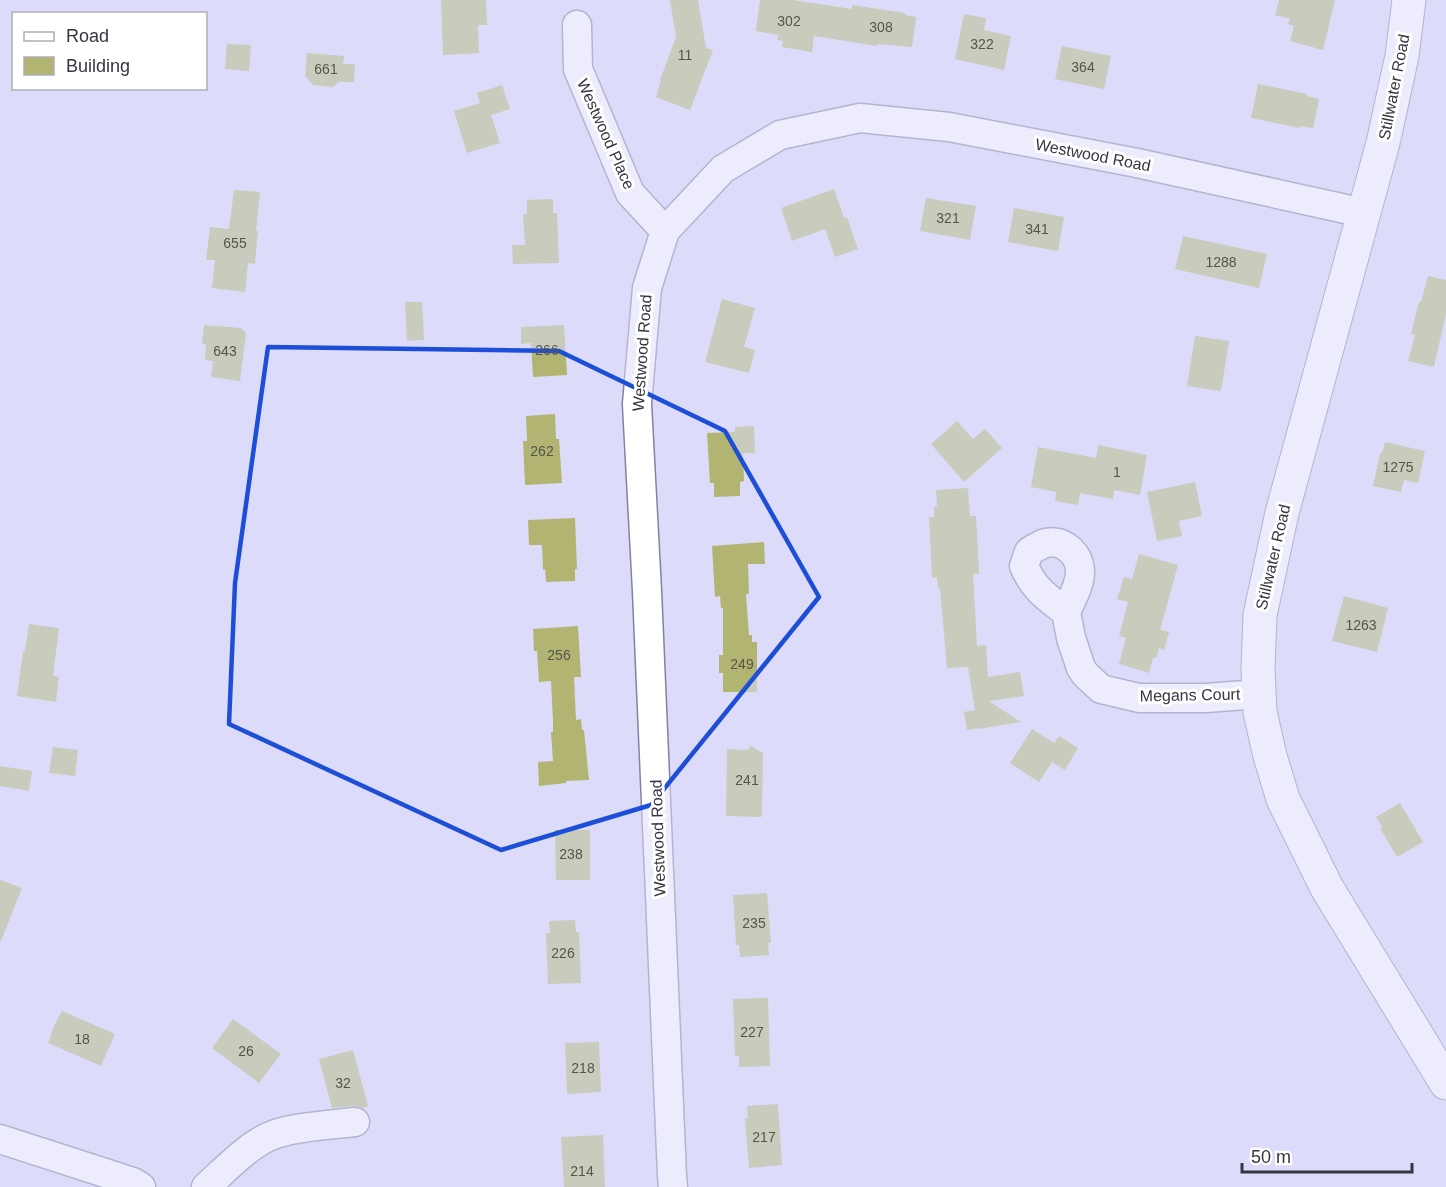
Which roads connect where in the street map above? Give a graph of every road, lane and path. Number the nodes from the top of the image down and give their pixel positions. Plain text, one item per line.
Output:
1 (1409, 0) edge
2 (577, 25) dead end
3 (1364, 213) junction
4 (666, 231) junction
5 (1066, 612) dead end
6 (1259, 694) junction
7 (1446, 1083) edge
8 (355, 1122) dead end
9 (0, 1139) edge
10 (141, 1187) edge
11 (206, 1187) edge
12 (674, 1187) edge

1 - 3 main road, Stillwater Road
2 - 4 street, Westwood Place
3 - 4 street, Westwood Road
3 - 6 main road, Stillwater Road
4 - 12 street, Westwood Road
5 - 6 street, Megans Court
6 - 7 main road, Stillwater Road
8 - 11 street
9 - 10 street

